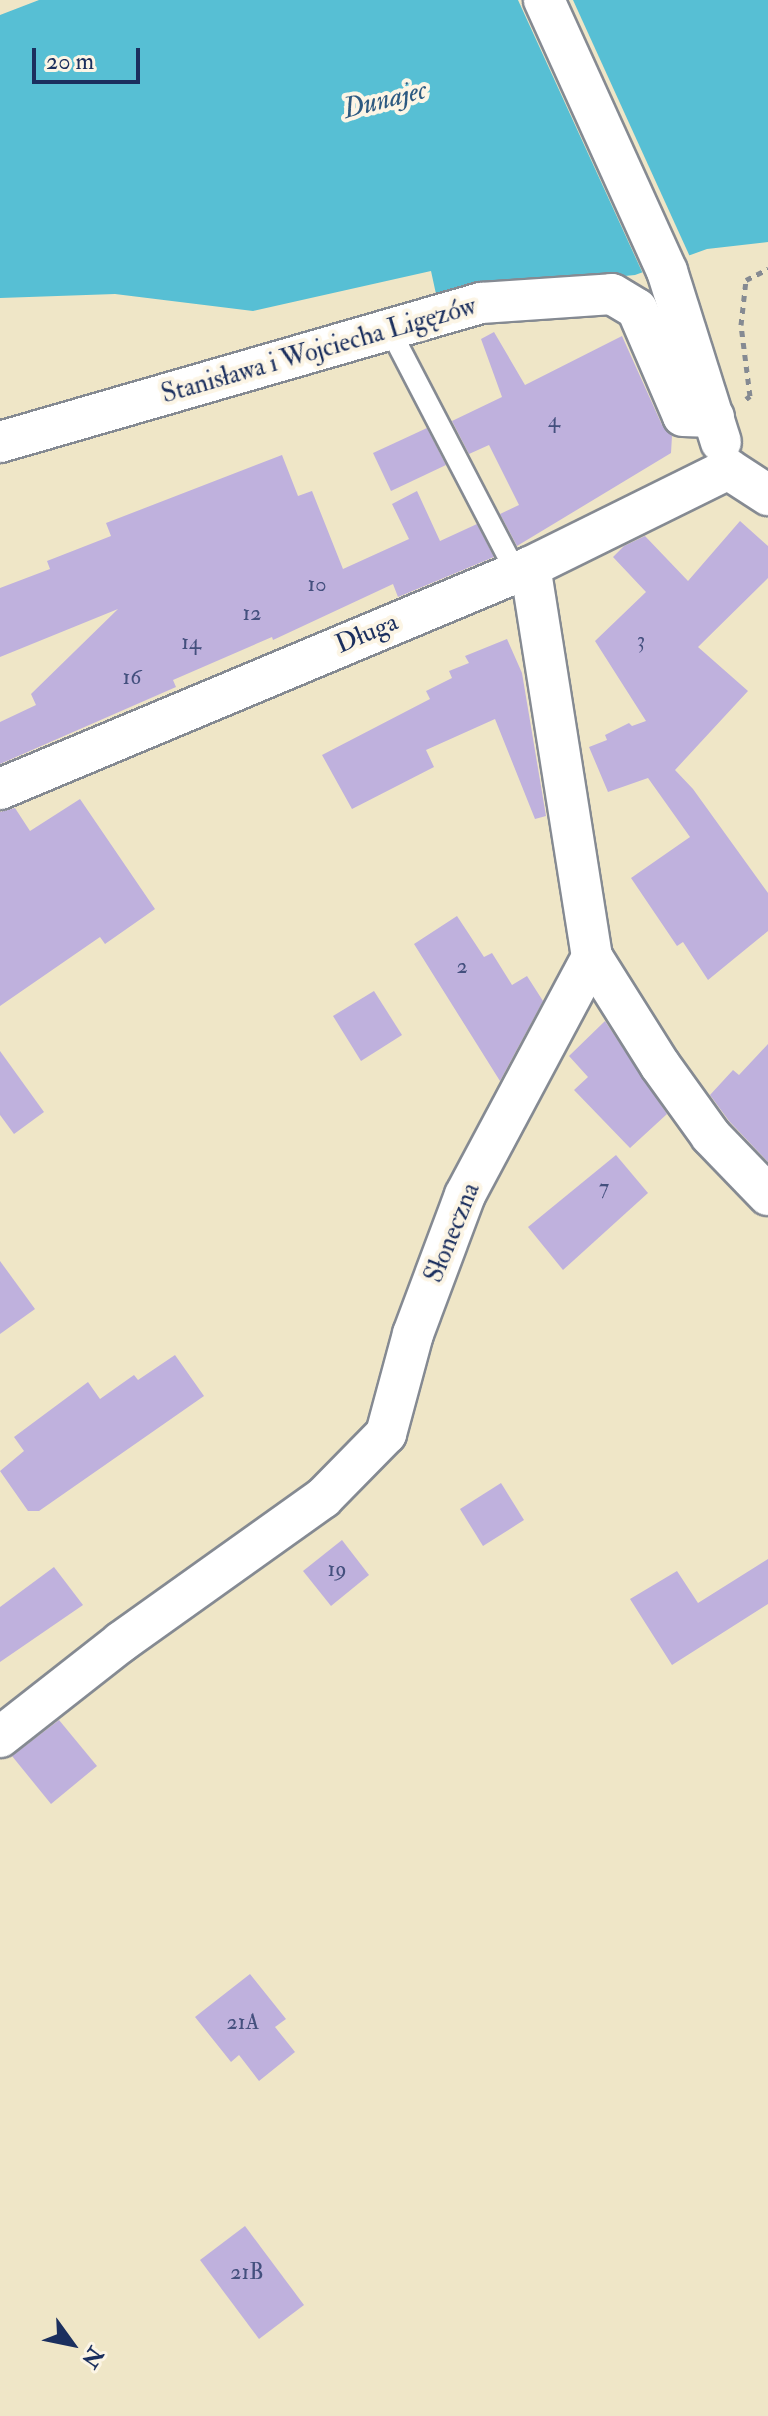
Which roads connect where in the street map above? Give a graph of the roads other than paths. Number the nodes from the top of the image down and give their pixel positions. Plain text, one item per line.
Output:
1 (544, 0) edge
2 (390, 330) junction
3 (714, 417) junction
4 (0, 442) edge
5 (728, 469) junction
6 (768, 495) edge
7 (523, 570) junction
8 (0, 789) edge
9 (592, 957) junction
10 (768, 1195) edge
11 (0, 1737) edge

1 - 3 street
2 - 3 street, Stanisława i Wojciecha Ligęzów
2 - 4 street, Stanisława i Wojciecha Ligęzów
2 - 7 lane
3 - 5 street
5 - 6 street
5 - 7 street, Długa
7 - 8 street, Długa
7 - 9 street
9 - 10 street
9 - 11 street, Słoneczna

